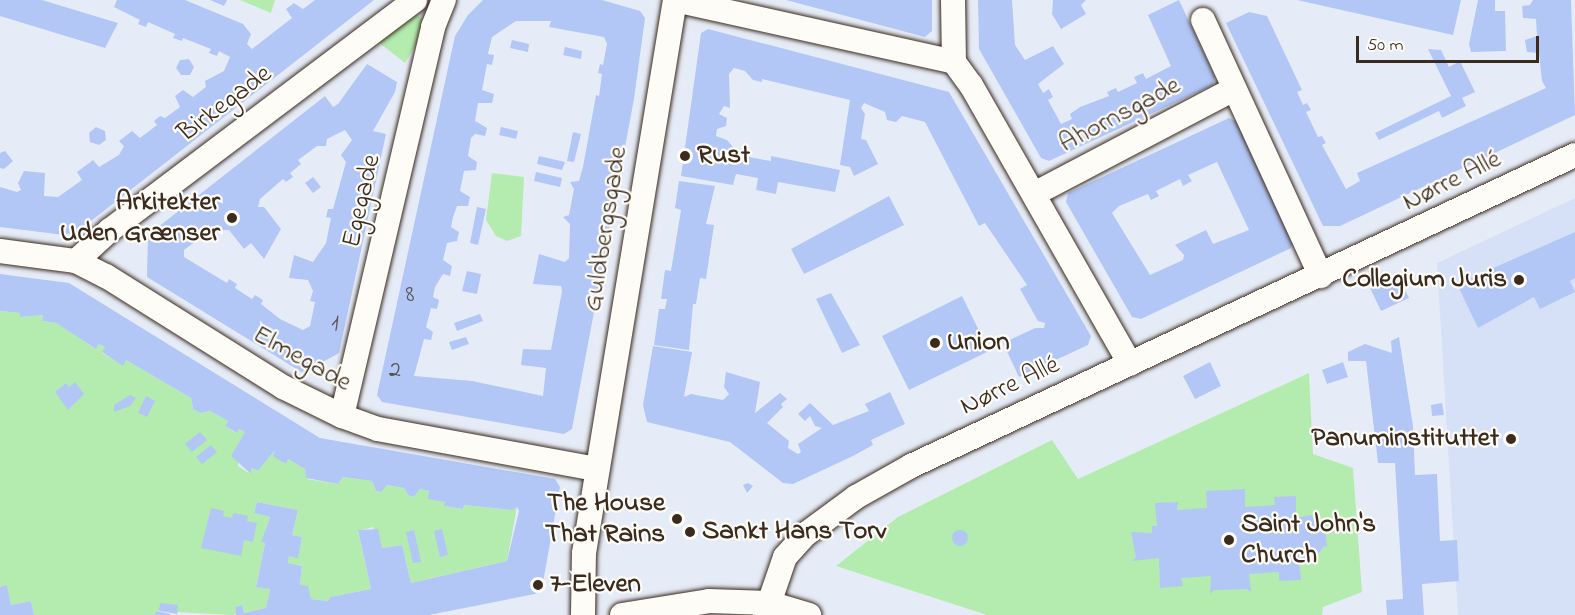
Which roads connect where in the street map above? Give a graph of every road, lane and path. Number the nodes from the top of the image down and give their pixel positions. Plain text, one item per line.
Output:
1 (415, 0) edge
2 (444, 0) edge
3 (675, 0) edge
4 (953, 0) edge
5 (1203, 20) dead end
6 (954, 62) junction
7 (1234, 89) junction
8 (1575, 155) edge
9 (1035, 194) junction
10 (0, 252) edge
11 (76, 261) junction
12 (1321, 276) junction
13 (1130, 364) junction
14 (342, 416) junction
15 (597, 469) junction
16 (767, 609) edge
17 (583, 615) edge
18 (622, 615) edge
19 (809, 615) edge

1 - 11 street, Birkegade
2 - 14 street, Egegade
3 - 6 street
3 - 15 street, Guldbergsgade
4 - 6 street
5 - 7 street
6 - 9 street
7 - 9 street, Ahornsgade
7 - 12 street
8 - 12 street, Nørre Allé
9 - 13 street
10 - 11 street, Elmegade
11 - 14 street, Elmegade
12 - 13 street, Nørre Allé
13 - 16 street, Nørre Allé
14 - 15 street, Elmegade
15 - 17 street
16 - 18 street
16 - 19 street

